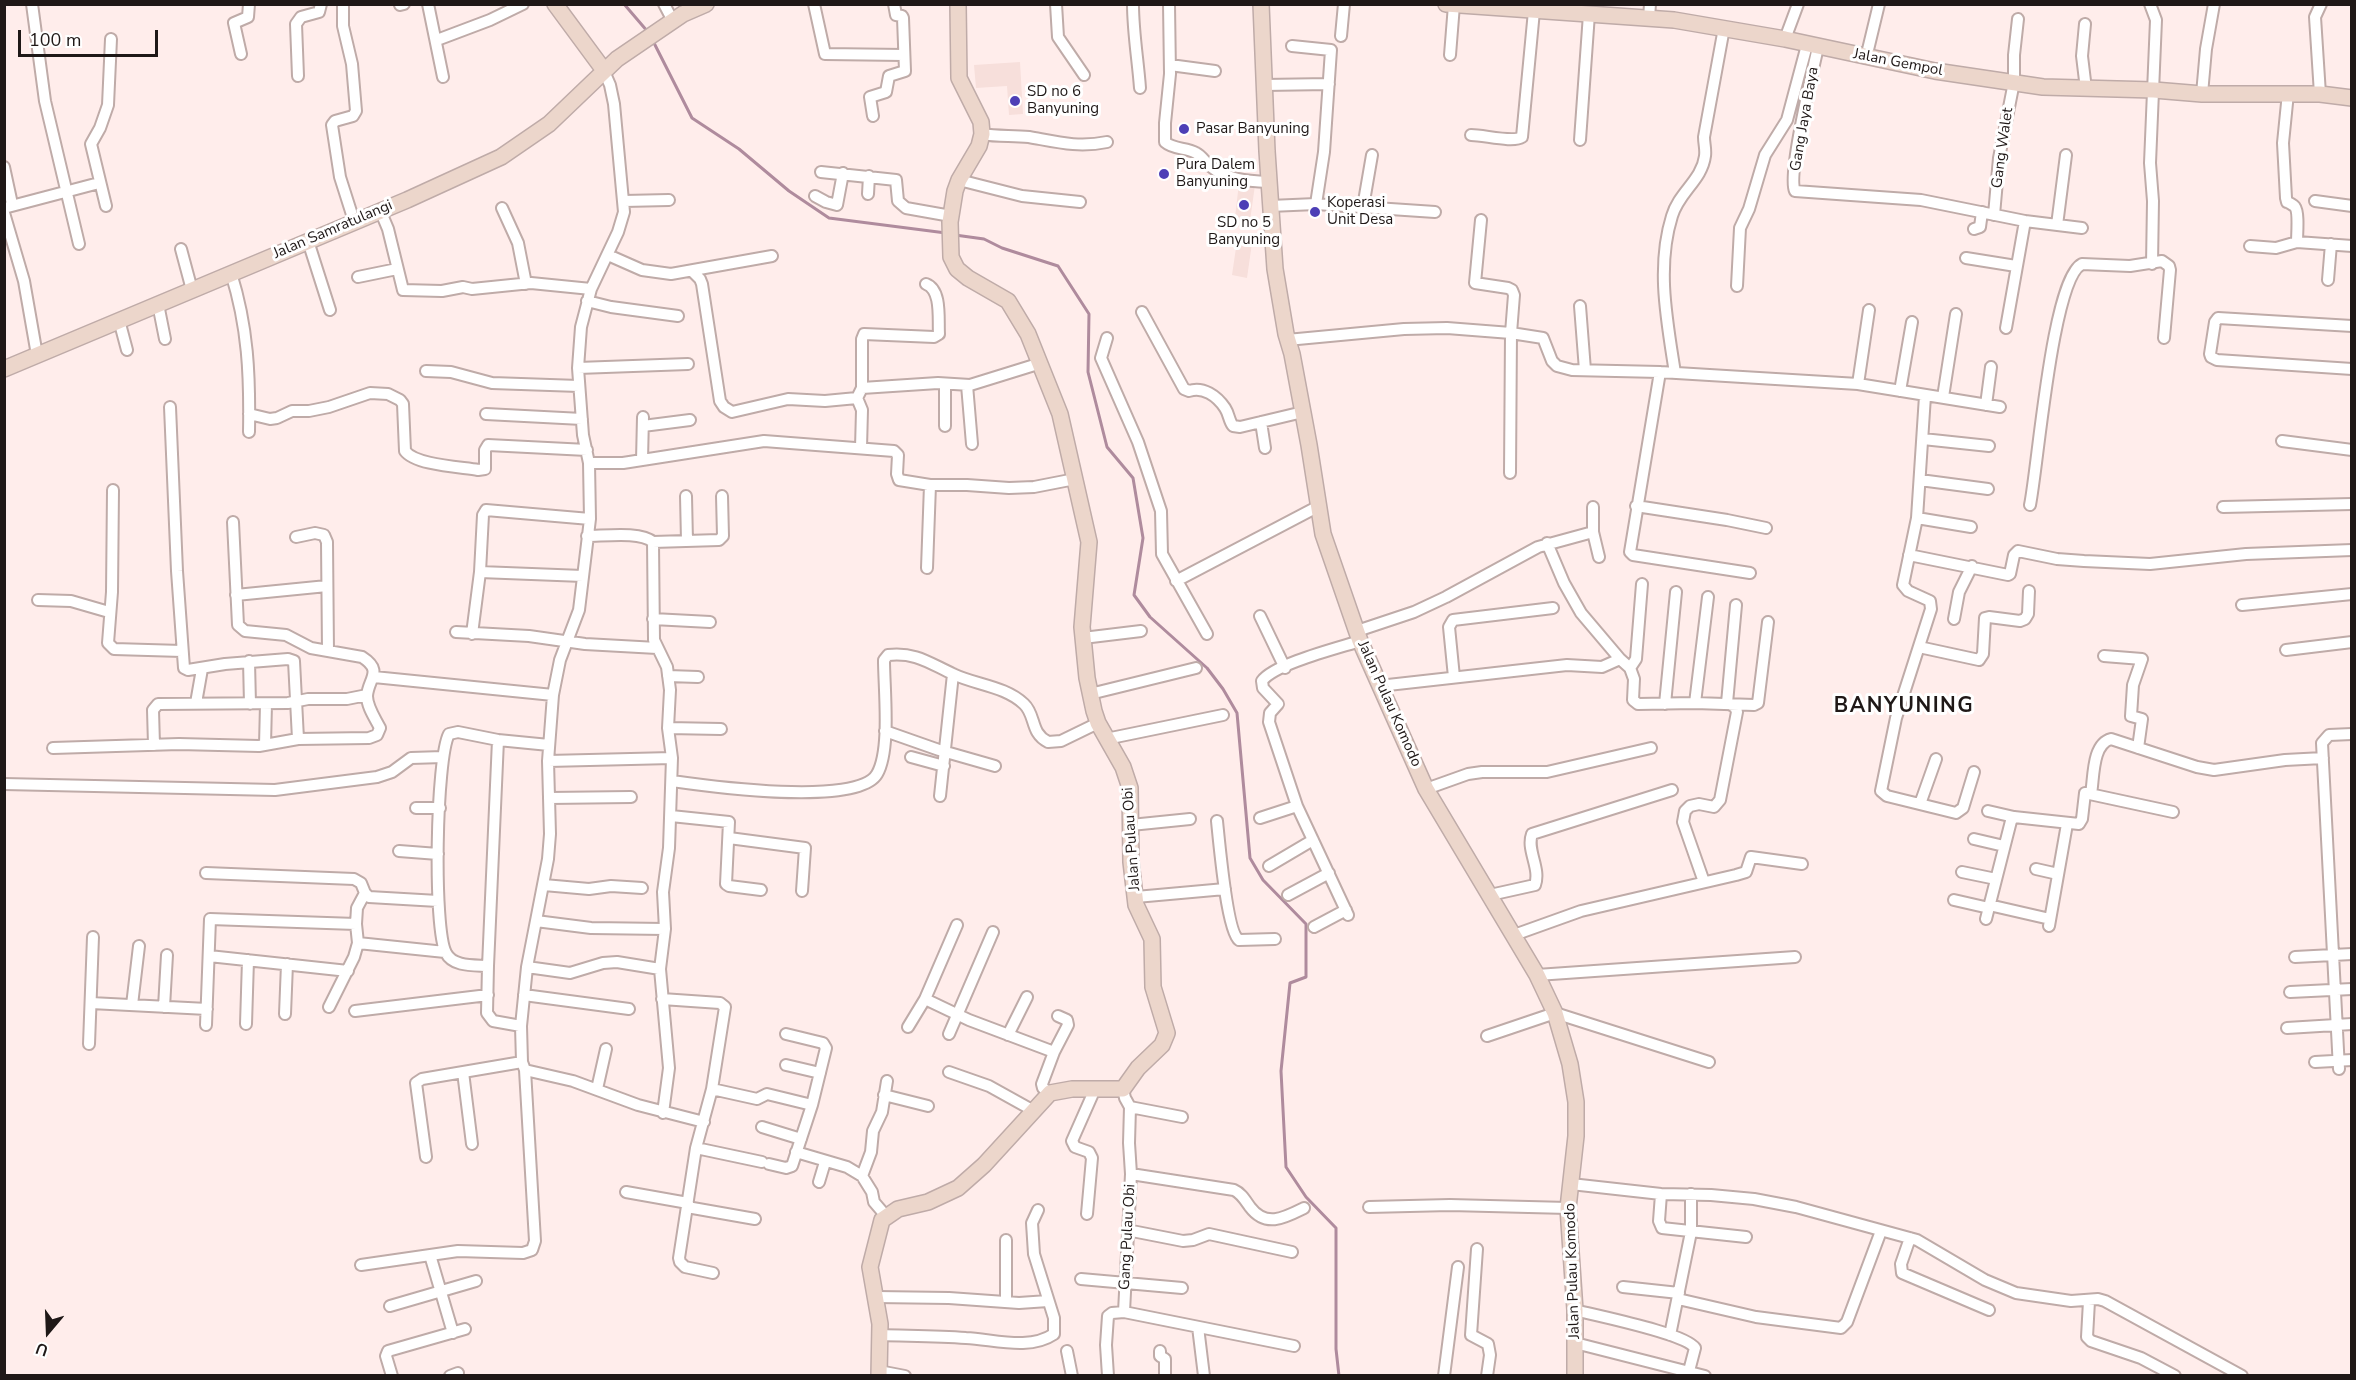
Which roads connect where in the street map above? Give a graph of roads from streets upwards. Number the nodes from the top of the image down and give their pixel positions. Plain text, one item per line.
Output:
1 (32, 4) edge
2 (249, 4) edge
3 (321, 4) edge
4 (343, 4) edge
5 (404, 4) edge
6 (428, 4) edge
7 (523, 4) edge
8 (555, 4) edge
9 (664, 4) edge
10 (706, 4) edge
11 (814, 4) edge
12 (894, 4) edge
13 (957, 4) edge
14 (1056, 4) edge
15 (1133, 4) edge
16 (1169, 4) edge
17 (1261, 4) edge
18 (1344, 4) edge
19 (1798, 4) edge
20 (1879, 4) edge
21 (2150, 4) edge
22 (2214, 4) edge
23 (2321, 4) edge
24 (400, 5) edge
25 (1450, 5) edge
26 (1486, 6) edge
27 (1534, 11) junction
28 (1594, 11) edge
29 (1650, 11) edge
30 (2018, 19) dead end
31 (673, 21) junction
32 (2085, 24) dead end
33 (1724, 28) junction
34 (1341, 36) dead end
35 (111, 39) dead end
36 (1785, 39) junction
37 (437, 40) junction
38 (1292, 46) dead end
39 (1812, 46) junction
40 (241, 54) dead end
41 (904, 55) junction
42 (1450, 55) dead end
43 (1866, 58) junction
44 (1170, 65) junction
45 (603, 69) junction
46 (1215, 71) dead end
47 (1084, 75) dead end
48 (298, 76) dead end
49 (443, 77) dead end
50 (2014, 82) junction
51 (1329, 84) junction
52 (1264, 85) junction
53 (1140, 88) dead end
54 (2086, 89) junction
55 (2154, 90) junction
56 (2288, 93) junction
57 (2202, 94) junction
58 (2320, 94) junction
59 (2352, 98) edge
60 (873, 116) dead end
61 (982, 134) junction
62 (1471, 135) dead end
63 (1580, 140) dead end
64 (1107, 142) dead end
65 (1372, 155) dead end
66 (2066, 156) dead end
67 (4, 167) edge
68 (821, 172) dead end
69 (843, 173) junction
70 (869, 176) junction
71 (958, 180) junction
72 (1269, 182) junction
73 (99, 183) junction
74 (66, 192) junction
75 (868, 194) dead end
76 (815, 196) dead end
77 (669, 200) dead end
78 (624, 201) junction
79 (2315, 201) dead end
80 (1080, 202) dead end
81 (1316, 204) junction
82 (106, 206) dead end
83 (1270, 206) junction
84 (2352, 206) edge
85 (1363, 207) junction
86 (7, 208) edge
87 (502, 208) dead end
88 (380, 210) junction
89 (1436, 212) dead end
90 (1982, 212) junction
91 (1994, 215) junction
92 (951, 219) junction
93 (1481, 220) dead end
94 (354, 221) junction
95 (2025, 221) junction
96 (2057, 225) junction
97 (7, 228) edge
98 (2082, 228) dead end
99 (1974, 230) dead end
100 (308, 241) junction
101 (2297, 242) junction
102 (79, 244) dead end
103 (2331, 244) junction
104 (2250, 246) dead end
105 (2352, 246) edge
106 (181, 249) dead end
107 (608, 255) junction
108 (772, 256) dead end
109 (1966, 258) dead end
110 (2152, 264) junction
111 (2016, 266) junction
112 (397, 269) junction
113 (692, 271) junction
114 (231, 273) junction
115 (358, 277) dead end
116 (2328, 280) dead end
117 (526, 284) junction
118 (926, 284) dead end
119 (1737, 286) dead end
120 (591, 289) junction
121 (192, 290) junction
122 (587, 301) junction
123 (158, 304) junction
124 (1580, 306) dead end
125 (330, 310) dead end
126 (1869, 310) dead end
127 (1142, 312) dead end
128 (1956, 314) dead end
129 (678, 316) dead end
130 (119, 320) junction
131 (1912, 322) dead end
132 (2352, 326) edge
133 (2006, 328) dead end
134 (1511, 333) junction
135 (1107, 338) dead end
136 (2164, 338) dead end
137 (165, 339) dead end
138 (1287, 340) junction
139 (127, 350) dead end
140 (37, 355) junction
141 (1041, 363) junction
142 (688, 364) dead end
143 (1991, 367) dead end
144 (578, 368) junction
145 (4, 369) edge
146 (2352, 369) edge
147 (1585, 370) junction
148 (426, 371) dead end
149 (1660, 372) junction
150 (1675, 373) junction
151 (945, 384) junction
152 (1858, 384) junction
153 (967, 385) junction
154 (579, 386) junction
155 (1900, 390) junction
156 (859, 393) junction
157 (1924, 396) junction
158 (1943, 397) junction
159 (1986, 405) junction
160 (170, 407) dead end
161 (2000, 407) dead end
162 (1303, 412) junction
163 (249, 414) junction
164 (486, 414) dead end
165 (582, 419) junction
166 (690, 420) dead end
167 (1260, 422) junction
168 (945, 426) dead end
169 (249, 432) dead end
170 (1923, 439) junction
171 (2282, 441) dead end
172 (972, 444) dead end
173 (1989, 446) dead end
174 (861, 448) junction
175 (1265, 448) dead end
176 (587, 450) junction
177 (2352, 450) edge
178 (642, 460) junction
179 (589, 463) junction
180 (1510, 472) dead end
181 (1074, 479) junction
182 (1920, 480) junction
183 (930, 485) junction
184 (1988, 489) dead end
185 (113, 490) dead end
186 (687, 496) dead end
187 (722, 496) dead end
188 (2352, 504) edge
189 (2030, 505) dead end
190 (1319, 506) junction
191 (1636, 506) junction
192 (1593, 507) dead end
193 (2223, 507) dead end
194 (1917, 518) junction
195 (590, 519) junction
196 (233, 522) dead end
197 (1971, 527) dead end
198 (1766, 528) dead end
199 (1593, 532) junction
200 (587, 536) junction
201 (296, 537) dead end
202 (687, 541) junction
203 (653, 542) junction
204 (1548, 543) junction
205 (2352, 550) edge
206 (1909, 555) junction
207 (1599, 557) dead end
208 (1972, 566) junction
209 (927, 568) dead end
210 (480, 572) junction
211 (1750, 573) dead end
212 (583, 576) junction
213 (1176, 581) junction
214 (1642, 584) dead end
215 (327, 586) junction
216 (2029, 591) dead end
217 (1676, 592) dead end
218 (2352, 594) edge
219 (236, 595) junction
220 (1708, 597) dead end
221 (38, 600) dead end
222 (1736, 605) dead end
223 (2242, 605) dead end
224 (1553, 608) dead end
225 (110, 612) junction
226 (1260, 616) dead end
227 (653, 619) junction
228 (1954, 619) dead end
229 (710, 622) dead end
230 (1768, 622) dead end
231 (1141, 631) dead end
232 (456, 632) dead end
233 (472, 634) junction
234 (1207, 634) dead end
235 (1359, 636) junction
236 (1083, 638) junction
237 (568, 641) junction
238 (2352, 642) edge
239 (304, 645) junction
240 (1919, 647) junction
241 (657, 648) junction
242 (2286, 650) dead end
243 (182, 651) junction
244 (328, 651) junction
245 (2104, 656) dead end
246 (1620, 659) junction
247 (294, 661) junction
248 (249, 662) junction
249 (1196, 668) dead end
250 (1285, 668) junction
251 (1630, 668) junction
252 (202, 669) junction
253 (953, 674) junction
254 (374, 676) junction
255 (668, 676) junction
256 (698, 677) dead end
257 (1454, 677) junction
258 (1379, 686) junction
259 (1090, 694) junction
260 (367, 695) junction
261 (553, 695) junction
262 (295, 702) junction
263 (196, 703) junction
264 (1695, 703) junction
265 (1727, 703) junction
266 (250, 704) junction
267 (266, 704) junction
268 (1665, 704) junction
269 (1222, 715) dead end
270 (1098, 723) junction
271 (668, 728) junction
272 (721, 729) dead end
273 (885, 731) junction
274 (2352, 734) edge
275 (298, 739) junction
276 (1106, 739) junction
277 (498, 740) junction
278 (154, 745) junction
279 (265, 745) junction
280 (549, 745) junction
281 (53, 748) dead end
282 (1652, 748) dead end
283 (2138, 748) junction
284 (945, 752) junction
285 (443, 757) junction
286 (910, 757) dead end
287 (672, 758) junction
288 (2323, 758) junction
289 (1936, 759) dead end
290 (548, 760) junction
291 (944, 766) junction
292 (995, 766) dead end
293 (1974, 772) dead end
294 (672, 781) junction
295 (4, 784) edge
296 (1426, 789) junction
297 (1672, 790) dead end
298 (2091, 794) junction
299 (940, 796) dead end
300 (631, 797) dead end
301 (549, 798) junction
302 (1920, 804) junction
303 (1297, 806) junction
304 (416, 807) dead end
305 (440, 808) junction
306 (1988, 811) dead end
307 (2173, 812) dead end
308 (671, 816) junction
309 (2014, 817) junction
310 (1260, 818) dead end
311 (1190, 819) dead end
312 (1217, 821) dead end
313 (2067, 824) junction
314 (1131, 825) junction
315 (729, 838) junction
316 (1974, 839) dead end
317 (1313, 840) junction
318 (2004, 846) junction
319 (399, 851) dead end
320 (438, 854) junction
321 (1802, 864) dead end
322 (1269, 866) dead end
323 (2036, 869) dead end
324 (1962, 872) dead end
325 (206, 873) dead end
326 (1329, 873) junction
327 (2058, 874) junction
328 (1996, 879) junction
329 (1704, 882) junction
330 (544, 885) junction
331 (642, 888) dead end
332 (1225, 889) junction
333 (760, 890) dead end
334 (802, 891) dead end
335 (365, 893) junction
336 (1288, 895) dead end
337 (1490, 895) junction
338 (1136, 897) junction
339 (1954, 900) dead end
340 (438, 901) junction
341 (1988, 911) junction
342 (536, 921) junction
343 (356, 924) junction
344 (957, 925) dead end
345 (1314, 927) dead end
346 (664, 929) junction
347 (993, 932) dead end
348 (1514, 934) junction
349 (93, 937) dead end
350 (1275, 939) dead end
351 (358, 943) junction
352 (139, 946) dead end
353 (445, 952) junction
354 (2352, 954) edge
355 (167, 955) dead end
356 (2333, 955) junction
357 (209, 956) junction
358 (1795, 957) dead end
359 (2295, 957) dead end
360 (248, 960) junction
361 (287, 964) junction
362 (488, 966) junction
363 (527, 967) junction
364 (660, 969) junction
365 (348, 971) junction
366 (1537, 975) junction
367 (2335, 990) junction
368 (2352, 990) edge
369 (2290, 992) dead end
370 (488, 995) junction
371 (524, 995) junction
372 (1027, 997) dead end
373 (662, 999) junction
374 (925, 999) junction
375 (91, 1004) junction
376 (132, 1005) junction
377 (164, 1007) junction
378 (328, 1008) dead end
379 (207, 1009) junction
380 (629, 1009) dead end
381 (355, 1011) dead end
382 (1555, 1013) junction
383 (285, 1014) dead end
384 (957, 1014) junction
385 (1058, 1016) dead end
386 (246, 1024) dead end
387 (2352, 1024) edge
388 (206, 1025) dead end
389 (2336, 1025) junction
390 (521, 1026) junction
391 (908, 1027) dead end
392 (2287, 1028) dead end
393 (786, 1034) dead end
394 (949, 1034) dead end
395 (1008, 1035) junction
396 (1487, 1036) dead end
397 (89, 1044) dead end
398 (606, 1049) dead end
399 (1054, 1052) junction
400 (2352, 1060) edge
401 (1708, 1062) dead end
402 (2315, 1062) dead end
403 (786, 1065) dead end
404 (2338, 1065) junction
405 (523, 1066) junction
406 (463, 1072) junction
407 (949, 1072) dead end
408 (820, 1073) junction
409 (887, 1081) dead end
410 (597, 1089) junction
411 (712, 1089) junction
412 (1095, 1089) junction
413 (1123, 1089) junction
414 (1050, 1093) junction
415 (884, 1095) junction
416 (812, 1105) junction
417 (928, 1106) dead end
418 (1130, 1107) junction
419 (1034, 1111) junction
420 (663, 1113) junction
421 (1182, 1117) dead end
422 (704, 1122) junction
423 (762, 1127) dead end
424 (801, 1139) junction
425 (472, 1144) dead end
426 (696, 1148) junction
427 (796, 1152) junction
428 (426, 1156) dead end
429 (825, 1162) junction
430 (1131, 1174) junction
431 (862, 1176) junction
432 (819, 1182) dead end
433 (1571, 1184) junction
434 (626, 1192) dead end
435 (1661, 1194) junction
436 (1691, 1194) junction
437 (687, 1205) junction
438 (1304, 1208) dead end
439 (1370, 1208) dead end
440 (1568, 1208) junction
441 (1038, 1210) dead end
442 (1087, 1214) dead end
443 (886, 1216) junction
444 (755, 1219) dead end
445 (1127, 1230) junction
446 (1881, 1230) junction
447 (1691, 1232) junction
448 (1746, 1238) dead end
449 (1910, 1238) junction
450 (1006, 1240) dead end
451 (1477, 1249) dead end
452 (1292, 1252) dead end
453 (430, 1255) junction
454 (361, 1265) dead end
455 (1458, 1267) dead end
456 (713, 1273) dead end
457 (1081, 1279) dead end
458 (476, 1281) dead end
459 (1125, 1282) junction
460 (1623, 1287) dead end
461 (1182, 1288) dead end
462 (441, 1291) junction
463 (1679, 1296) junction
464 (876, 1297) junction
465 (2089, 1300) junction
466 (1048, 1301) junction
467 (1006, 1302) junction
468 (390, 1306) dead end
469 (1575, 1310) junction
470 (1989, 1310) dead end
471 (1124, 1312) junction
472 (1198, 1327) junction
473 (465, 1329) dead end
474 (453, 1333) junction
475 (880, 1335) junction
476 (1670, 1335) junction
477 (1575, 1343) junction
478 (1294, 1346) dead end
479 (1067, 1351) dead end
480 (1160, 1351) dead end
481 (1689, 1371) junction
482 (879, 1373) edge
483 (392, 1376) edge
484 (905, 1376) edge
485 (1072, 1376) edge
486 (1108, 1376) edge
487 (1165, 1376) edge
488 (1204, 1376) edge
489 (1444, 1376) edge
490 (1487, 1376) edge
491 (1575, 1376) edge
492 (1705, 1376) edge
493 (2175, 1376) edge
494 (2242, 1376) edge

1 - 74 street
2 - 40 street
3 - 48 street
4 - 94 street
5 - 24 street
6 - 37 street
7 - 37 street
8 - 45 street
9 - 31 street
10 - 31 street
11 - 41 street
12 - 41 street
13 - 61 street
14 - 47 street
15 - 53 street
16 - 44 street
17 - 52 street, Jalan Pulau Komodo
18 - 34 street
19 - 36 street
20 - 43 street
21 - 55 street
22 - 57 street
23 - 58 street
25 - 26 street, Jalan Gempol
25 - 42 street
26 - 27 street, Jalan Gempol
27 - 28 street, Jalan Gempol
27 - 62 street
28 - 29 street, Jalan Gempol
28 - 63 street
29 - 33 street, Jalan Gempol
30 - 50 street, Gang Walet
31 - 45 street, Jalan Samratulangi
32 - 54 street
33 - 36 street, Jalan Gempol
33 - 150 street
35 - 73 street
36 - 39 street, Jalan Gempol
37 - 49 street
38 - 51 street
39 - 43 street, Jalan Gempol
39 - 90 street, Gang Jaya Baya
39 - 119 street
41 - 60 street
43 - 50 street, Jalan Gempol
44 - 46 street
44 - 72 street
45 - 78 street
45 - 88 street, Jalan Samratulangi
50 - 54 street, Jalan Gempol
50 - 91 street, Gang Walet
51 - 52 street
51 - 81 street
52 - 72 street, Jalan Pulau Komodo
54 - 55 street, Jalan Gempol
55 - 57 street, Jalan Gempol
55 - 110 street
56 - 57 street, Jalan Gempol
56 - 58 street, Jalan Gempol
56 - 101 street
58 - 59 street, Jalan Gempol
61 - 64 street
61 - 71 street, Jalan Pulau Obi
65 - 85 street
66 - 96 street
67 - 86 street
68 - 69 street
69 - 70 street
69 - 76 street
70 - 75 street
70 - 92 street
71 - 80 street
71 - 92 street, Jalan Pulau Obi
72 - 83 street, Jalan Pulau Komodo
73 - 74 street
73 - 82 street
74 - 86 street
74 - 102 street
77 - 78 street
78 - 107 street
79 - 84 street
81 - 83 street
81 - 85 street
83 - 138 street, Jalan Pulau Komodo
85 - 89 street
86 - 97 street
87 - 117 street
88 - 94 street, Jalan Samratulangi
88 - 112 street
90 - 91 street
90 - 99 street
91 - 95 street
92 - 141 street, Jalan Pulau Obi
93 - 134 street
94 - 100 street, Jalan Samratulangi
95 - 96 street
95 - 111 street
96 - 98 street
97 - 140 street
100 - 114 street, Jalan Samratulangi
100 - 125 street
101 - 103 street
101 - 104 street
103 - 105 street
103 - 116 street
106 - 121 street
107 - 113 street
107 - 120 street
108 - 113 street
109 - 111 street
110 - 136 street
110 - 189 street
111 - 133 street
112 - 115 street
112 - 117 street
113 - 156 street
114 - 121 street, Jalan Samratulangi
114 - 163 street
117 - 120 street
118 - 156 street
120 - 122 street
121 - 123 street, Jalan Samratulangi
122 - 129 street
122 - 144 street
123 - 130 street, Jalan Samratulangi
123 - 137 street
124 - 147 street
126 - 152 street
127 - 167 street
128 - 158 street
130 - 139 street
130 - 140 street, Jalan Samratulangi
131 - 155 street
132 - 146 street
134 - 138 street
134 - 147 street
134 - 180 street
135 - 213 street
138 - 162 street, Jalan Pulau Komodo
140 - 145 street, Jalan Samratulangi
141 - 153 street
141 - 181 street, Jalan Pulau Obi
142 - 144 street
143 - 159 street
144 - 154 street
147 - 149 street
148 - 154 street
149 - 150 street
149 - 191 street
150 - 152 street
151 - 153 street
151 - 156 street
151 - 168 street
152 - 155 street
153 - 172 street
154 - 165 street
155 - 157 street
156 - 174 street
157 - 158 street
157 - 170 street
158 - 159 street
159 - 161 street
160 - 243 street
162 - 167 street
162 - 190 street, Jalan Pulau Komodo
163 - 169 street
163 - 176 street
164 - 165 street
165 - 176 street
166 - 178 street
167 - 175 street
170 - 173 street
170 - 182 street
171 - 177 street
174 - 178 street
174 - 183 street
176 - 179 street
178 - 179 street
179 - 195 street
181 - 183 street
181 - 236 street, Jalan Pulau Obi
182 - 184 street
182 - 194 street
183 - 209 street
185 - 225 street
186 - 202 street
187 - 202 street
188 - 193 street
190 - 213 street
190 - 235 street, Jalan Pulau Komodo
191 - 198 street
191 - 211 street
192 - 199 street
194 - 197 street
194 - 206 street
195 - 200 street
195 - 210 street
196 - 219 street
199 - 204 street
199 - 207 street
200 - 203 street
200 - 212 street
201 - 215 street
202 - 203 street
203 - 227 street
204 - 235 street
204 - 246 street
205 - 208 street
206 - 208 street
206 - 240 street
208 - 228 street
210 - 212 street
210 - 233 street
212 - 237 street
213 - 234 street
214 - 251 street
215 - 219 street
215 - 244 street
216 - 240 street
217 - 268 street
218 - 223 street
219 - 239 street
220 - 264 street
221 - 225 street
222 - 265 street
224 - 257 street
225 - 243 street
226 - 250 street
227 - 229 street
227 - 241 street
230 - 265 street
231 - 236 street
232 - 233 street
233 - 237 street
235 - 250 street
235 - 258 street, Jalan Pulau Komodo
236 - 259 street, Jalan Pulau Obi
237 - 241 street
237 - 261 street
238 - 242 street
239 - 244 street
239 - 247 street
240 - 302 street
241 - 255 street
243 - 252 street
244 - 254 street
245 - 283 street
246 - 251 street
246 - 257 street
247 - 248 street
247 - 262 street
248 - 252 street
248 - 266 street
249 - 259 street
250 - 303 street
251 - 268 street
252 - 263 street
253 - 270 street
253 - 273 street
253 - 284 street
254 - 260 street
254 - 261 street
255 - 256 street
255 - 271 street
257 - 258 street
258 - 296 street, Jalan Pulau Komodo
259 - 270 street, Jalan Pulau Obi
260 - 262 street
260 - 275 street
261 - 280 street
262 - 267 street
262 - 275 street
263 - 266 street
263 - 278 street
264 - 265 street
264 - 268 street
265 - 329 street
266 - 267 street
267 - 279 street
269 - 276 street
270 - 276 street, Jalan Pulau Obi
271 - 272 street
271 - 287 street
273 - 284 street
273 - 294 street
274 - 288 street
275 - 279 street
276 - 314 street, Jalan Pulau Obi
277 - 280 street
277 - 285 street
277 - 362 street
278 - 279 street
278 - 281 street
280 - 290 street
282 - 296 street
283 - 288 street
283 - 298 street
284 - 291 street
284 - 292 street
285 - 295 street
285 - 305 street
286 - 291 street
287 - 290 street
287 - 294 street
288 - 356 street
289 - 302 street
290 - 301 street
291 - 299 street
293 - 302 street
294 - 308 street
296 - 337 street, Jalan Pulau Komodo
297 - 337 street
298 - 307 street
298 - 313 street
300 - 301 street
301 - 330 street
303 - 310 street
303 - 317 street
304 - 305 street
305 - 320 street
306 - 309 street
308 - 315 street
308 - 346 street
309 - 313 street
309 - 318 street
311 - 314 street
312 - 332 street
313 - 327 street
314 - 338 street, Jalan Pulau Obi
315 - 333 street
315 - 334 street
316 - 318 street
317 - 322 street
317 - 326 street
318 - 328 street
319 - 320 street
320 - 340 street
321 - 329 street
323 - 327 street
324 - 328 street
325 - 335 street
326 - 336 street
326 - 345 street
327 - 341 street
328 - 341 street
329 - 348 street
330 - 331 street
330 - 342 street
332 - 338 street
332 - 350 street
335 - 340 street
335 - 343 street
337 - 348 street, Jalan Pulau Komodo
338 - 413 street, Jalan Pulau Obi
339 - 341 street
340 - 353 street
342 - 346 street
342 - 363 street
343 - 351 street
343 - 357 street
344 - 374 street
346 - 364 street
347 - 384 street
348 - 366 street, Jalan Pulau Komodo
349 - 375 street
351 - 353 street
351 - 365 street
352 - 376 street
353 - 362 street
354 - 356 street
355 - 377 street
356 - 359 street
356 - 367 street
357 - 360 street
357 - 379 street
358 - 366 street
360 - 361 street
360 - 386 street
361 - 365 street
361 - 383 street
362 - 370 street
363 - 364 street
363 - 371 street
364 - 373 street
365 - 378 street
366 - 382 street, Jalan Pulau Komodo
367 - 368 street
367 - 369 street
367 - 389 street
370 - 381 street
370 - 390 street
371 - 380 street
371 - 390 street
372 - 395 street
373 - 411 street
373 - 420 street
374 - 384 street
374 - 391 street
375 - 376 street
375 - 397 street
376 - 377 street
377 - 379 street
379 - 388 street
382 - 396 street
382 - 401 street
382 - 433 street, Jalan Pulau Komodo
384 - 394 street
384 - 395 street
385 - 399 street
387 - 389 street
389 - 392 street
389 - 404 street
390 - 405 street
393 - 408 street
395 - 399 street
398 - 410 street
399 - 414 street
400 - 404 street
402 - 404 street
403 - 408 street
405 - 406 street
405 - 410 street
405 - 453 street
406 - 425 street
406 - 428 street
407 - 419 street
408 - 416 street
409 - 415 street
410 - 420 street
411 - 416 street
411 - 422 street
412 - 413 street
412 - 414 street
412 - 442 street
413 - 418 street, Gang Pulau Obi
414 - 419 street
415 - 417 street
415 - 431 street
416 - 424 street
418 - 421 street
418 - 430 street, Gang Pulau Obi
419 - 443 street
420 - 422 street
422 - 426 street
423 - 424 street
424 - 427 street
426 - 427 street
426 - 437 street
427 - 429 street
429 - 431 street
429 - 432 street
430 - 438 street
430 - 445 street, Gang Pulau Obi
431 - 443 street
433 - 435 street
433 - 440 street, Jalan Pulau Komodo
434 - 437 street
435 - 436 street
435 - 447 street
436 - 446 street
436 - 447 street
437 - 444 street
437 - 456 street
439 - 440 street
440 - 469 street, Jalan Pulau Komodo
441 - 466 street
443 - 464 street
445 - 452 street
445 - 459 street, Gang Pulau Obi
446 - 449 street
446 - 463 street
447 - 448 street
447 - 463 street
449 - 465 street
449 - 470 street
450 - 467 street
451 - 490 street
453 - 454 street
453 - 462 street
455 - 489 street
457 - 459 street
458 - 462 street
459 - 461 street
459 - 471 street, Gang Pulau Obi
460 - 463 street
462 - 468 street
462 - 474 street
463 - 476 street
464 - 467 street
464 - 475 street
465 - 493 street
465 - 494 street
466 - 467 street
466 - 475 street
469 - 476 street
469 - 477 street, Jalan Pulau Komodo
471 - 472 street, Gang Pulau Obi
471 - 486 street
472 - 478 street, Gang Pulau Obi
472 - 488 street
473 - 474 street
474 - 483 street
475 - 482 street
476 - 481 street
477 - 481 street
477 - 491 street, Jalan Pulau Komodo
479 - 485 street
480 - 487 street
481 - 492 street
482 - 484 street

